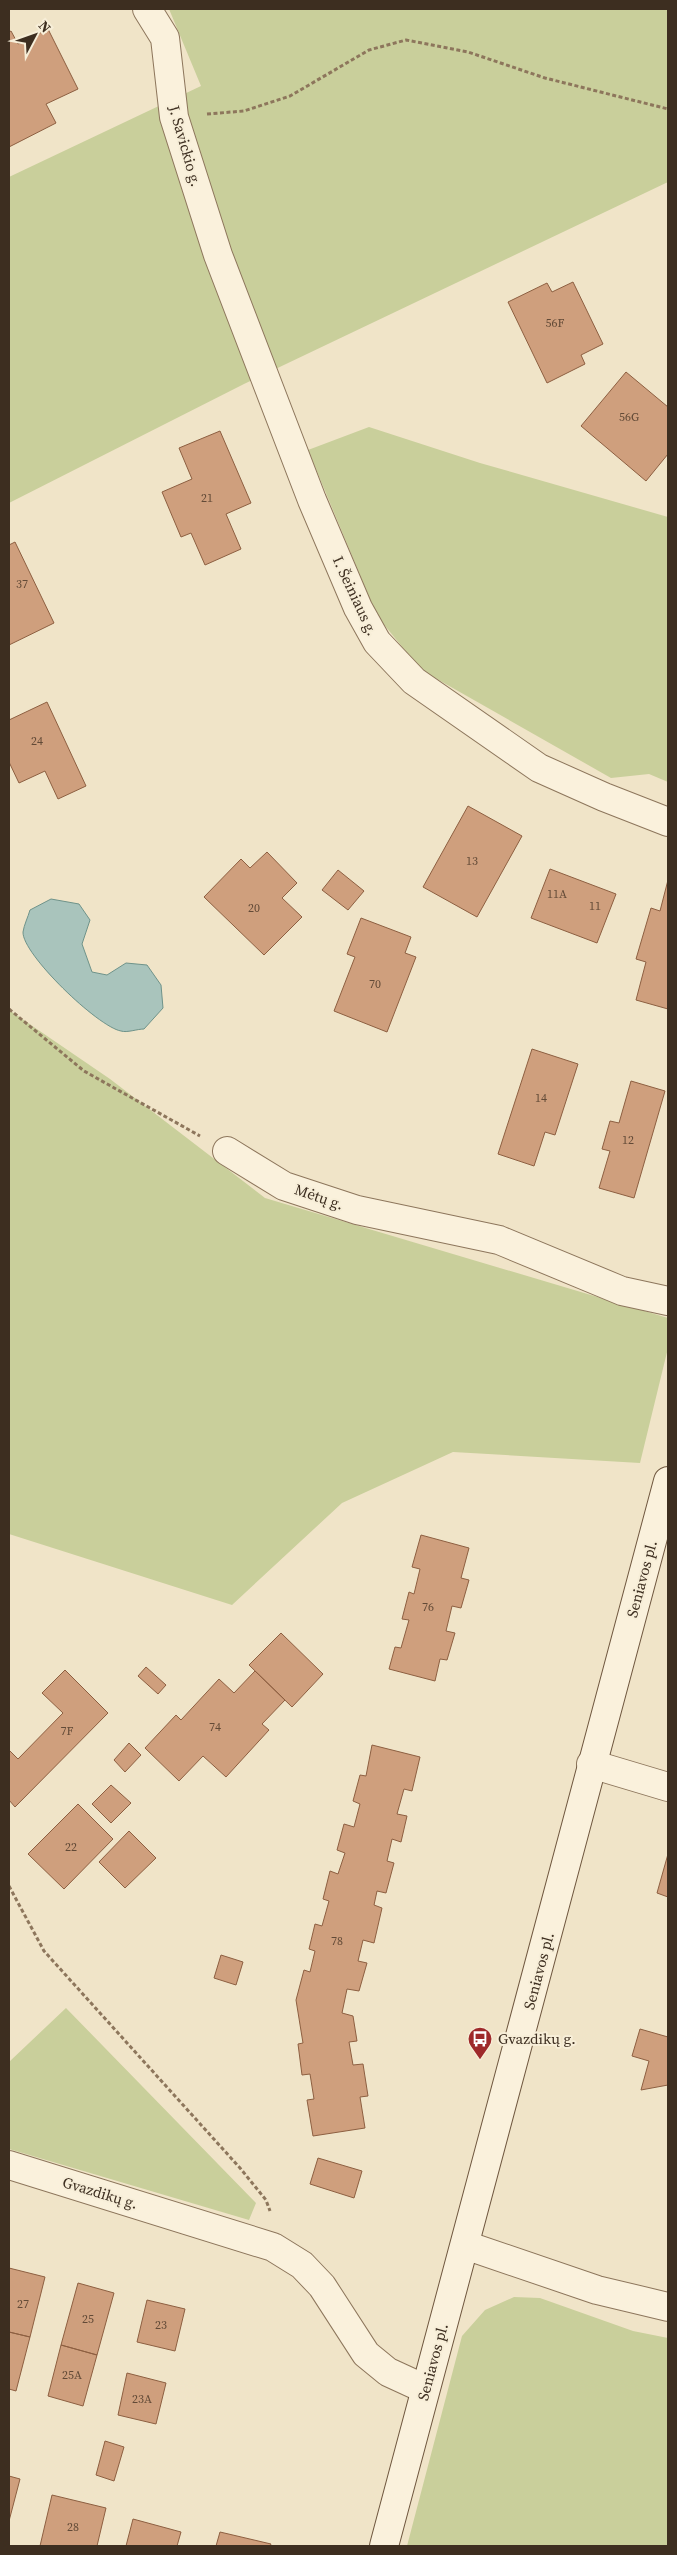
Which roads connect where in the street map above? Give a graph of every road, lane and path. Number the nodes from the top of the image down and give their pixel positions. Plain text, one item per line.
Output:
1 (147, 9) edge
2 (668, 109) edge
3 (174, 117) junction
4 (218, 255) joint
5 (668, 822) edge
6 (9, 1009) edge
7 (227, 1150) joint
8 (668, 1301) edge
9 (668, 1481) edge
10 (591, 1764) junction
11 (668, 1787) edge
12 (9, 1886) edge
13 (9, 2165) edge
14 (465, 2245) junction
15 (273, 2247) junction
16 (668, 2307) edge
17 (425, 2389) junction
18 (384, 2546) edge

1 - 3 street, J. Savickio g.
2 - 3 path
3 - 4 street, J. Savickio g.
4 - 5 street, I. Šeiniaus g.
6 - 7 path
7 - 8 street, Mėtų g.
9 - 10 street, Seniavos pl.
10 - 11 street
10 - 14 street, Seniavos pl.
12 - 15 path
13 - 15 street, Gvazdikų g.
14 - 16 street
14 - 17 street, Seniavos pl.
15 - 17 street, Gvazdikų g.
17 - 18 street, Seniavos pl.

